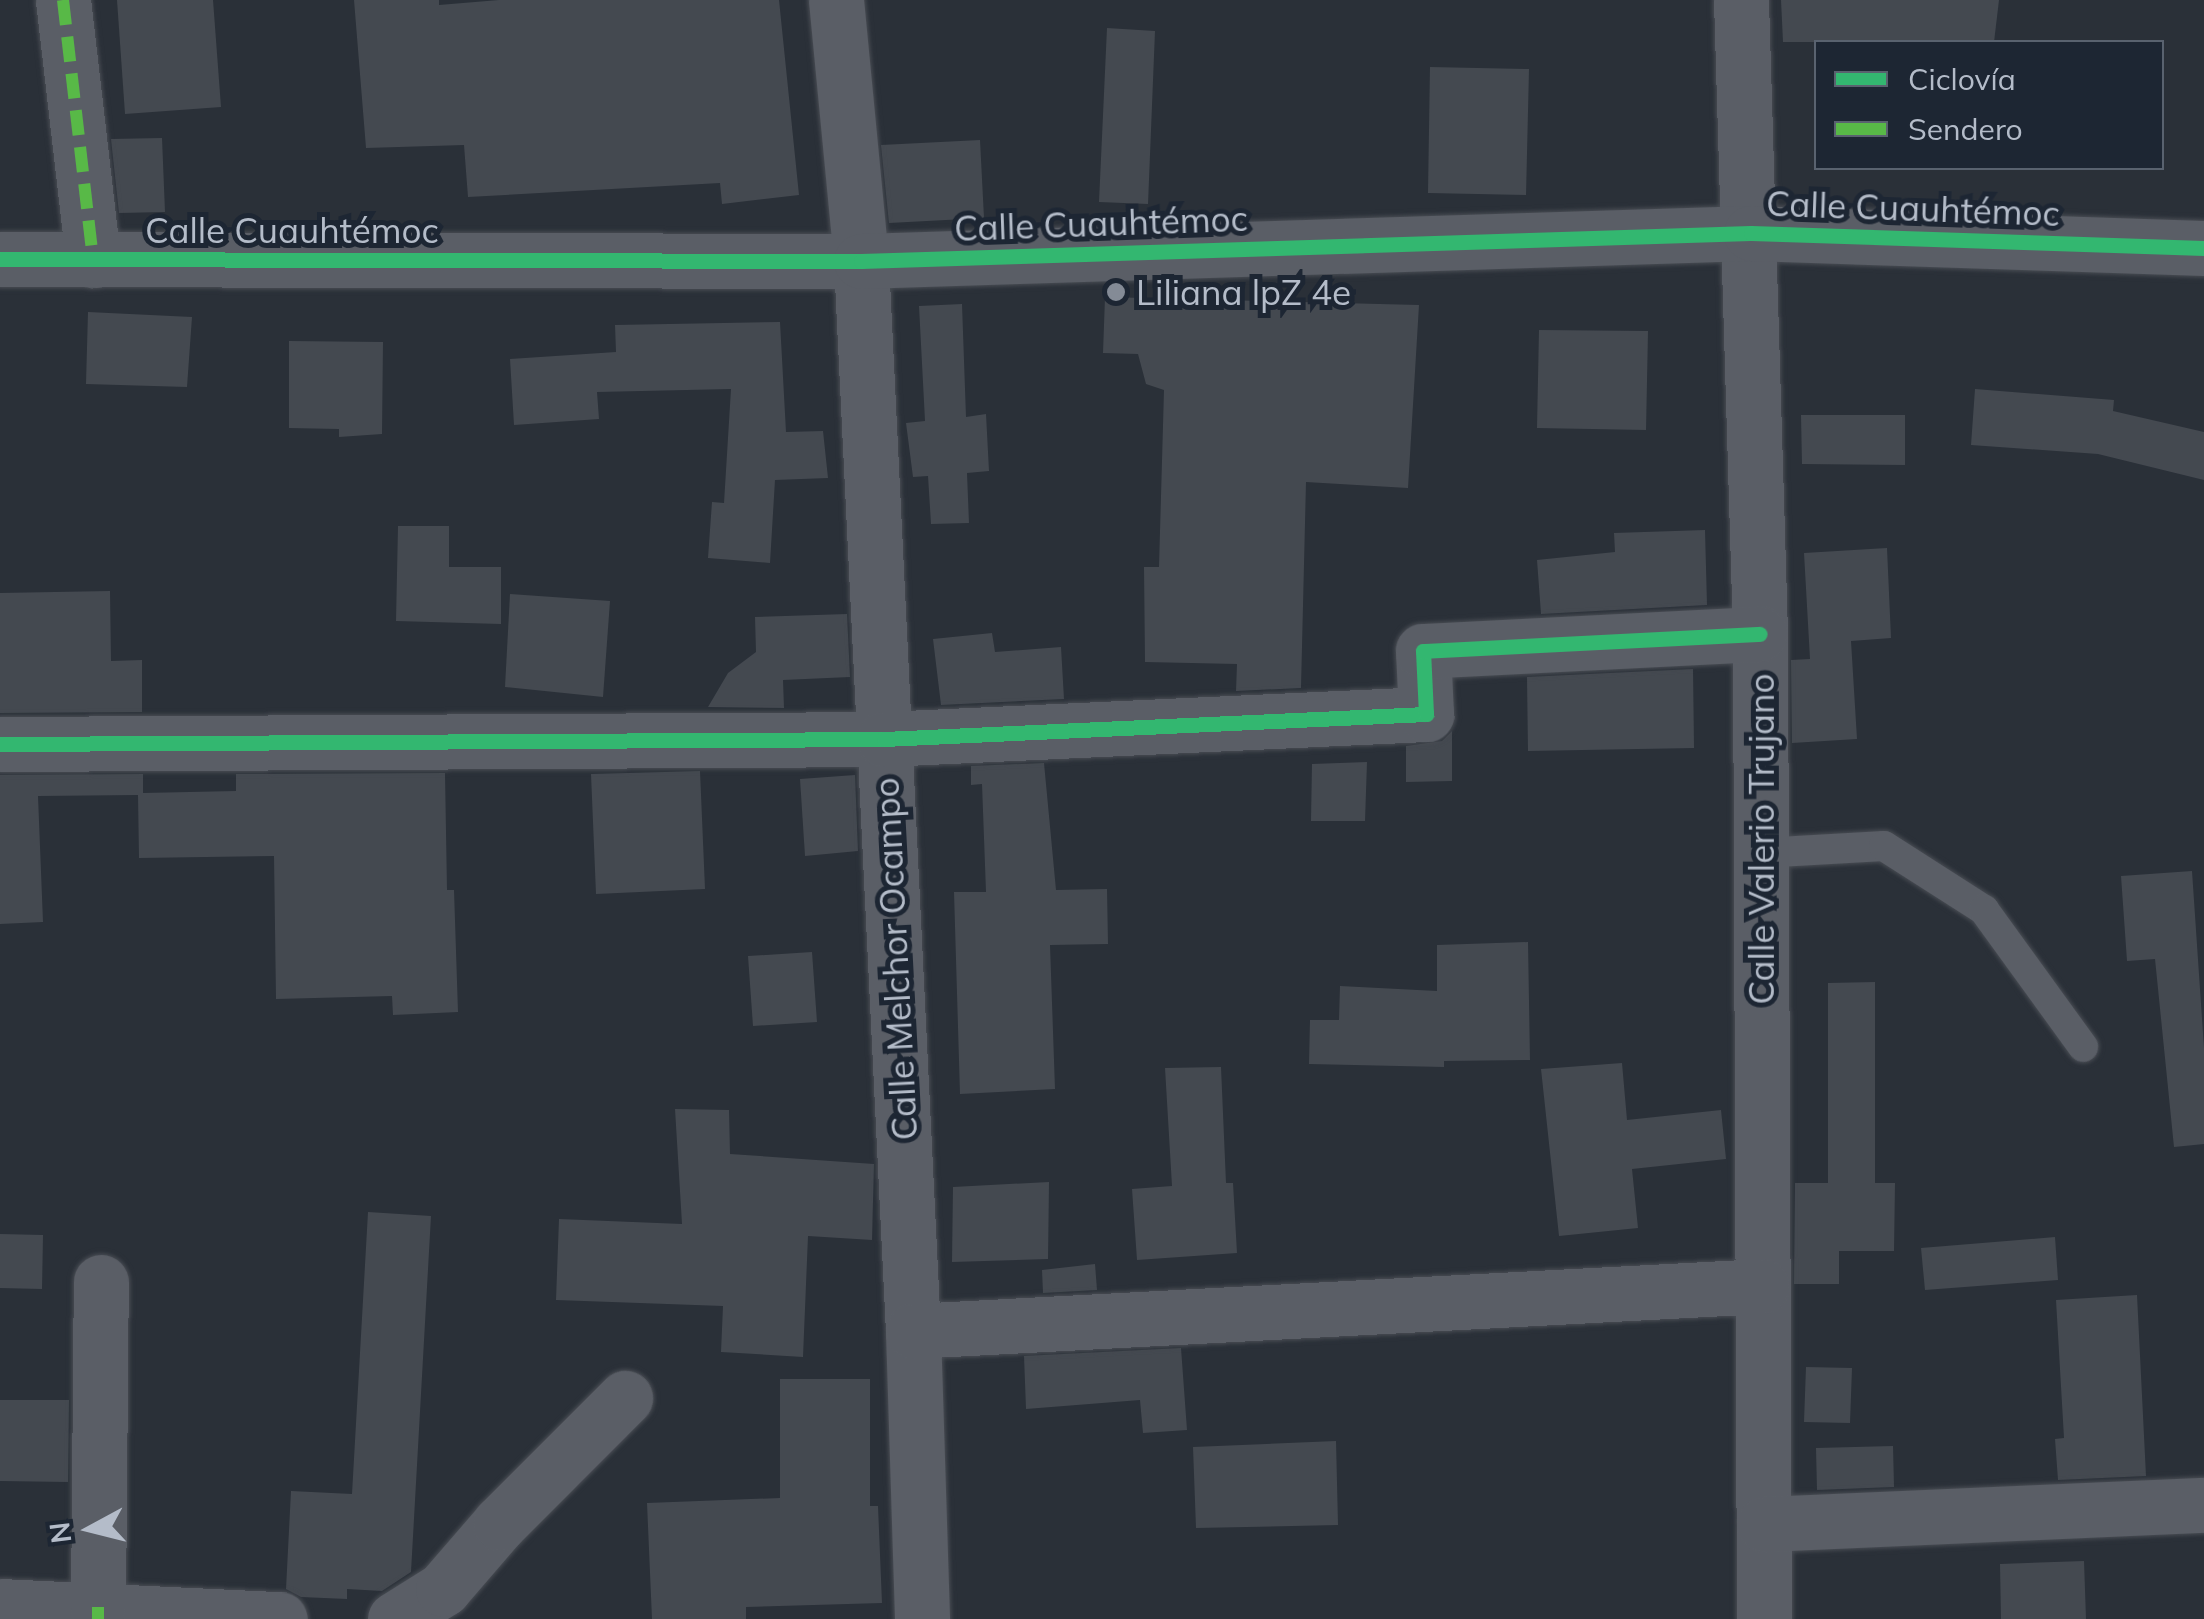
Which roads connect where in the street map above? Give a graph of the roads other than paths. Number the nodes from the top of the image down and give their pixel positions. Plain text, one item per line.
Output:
1 (64, 0) edge
2 (836, 0) edge
3 (1741, 0) edge
4 (1751, 233) junction
5 (2204, 248) edge
6 (0, 260) edge
7 (93, 260) junction
8 (861, 260) junction
9 (1760, 634) junction
10 (884, 739) junction
11 (0, 744) edge
12 (1761, 853) junction
13 (2083, 1047) dead end
14 (101, 1282) dead end
15 (1762, 1286) junction
16 (913, 1331) junction
17 (625, 1398) dead end
18 (2204, 1504) edge
19 (1764, 1524) junction
20 (0, 1606) edge
21 (98, 1607) junction
22 (280, 1619) edge
23 (394, 1619) edge
24 (922, 1619) edge
25 (1764, 1619) edge

1 - 7 street
2 - 8 street, Calle Melchor Ocampo
3 - 4 street, Calle Valerio Trujano
4 - 5 street, Calle Cuauhtémoc
4 - 8 street, Calle Cuauhtémoc
4 - 9 street, Calle Valerio Trujano
6 - 7 street, Calle Cuauhtémoc
7 - 8 street, Calle Cuauhtémoc
8 - 10 street, Calle Melchor Ocampo
9 - 10 street
9 - 12 street, Calle Valerio Trujano
10 - 11 street
10 - 16 street, Calle Melchor Ocampo
12 - 13 lane
12 - 15 street, Calle Valerio Trujano
14 - 21 street
15 - 16 street
15 - 19 street, Calle Valerio Trujano
16 - 24 street, Calle Melchor Ocampo
17 - 23 street
18 - 19 street
19 - 25 street, Calle Valerio Trujano
20 - 21 street
21 - 22 street

